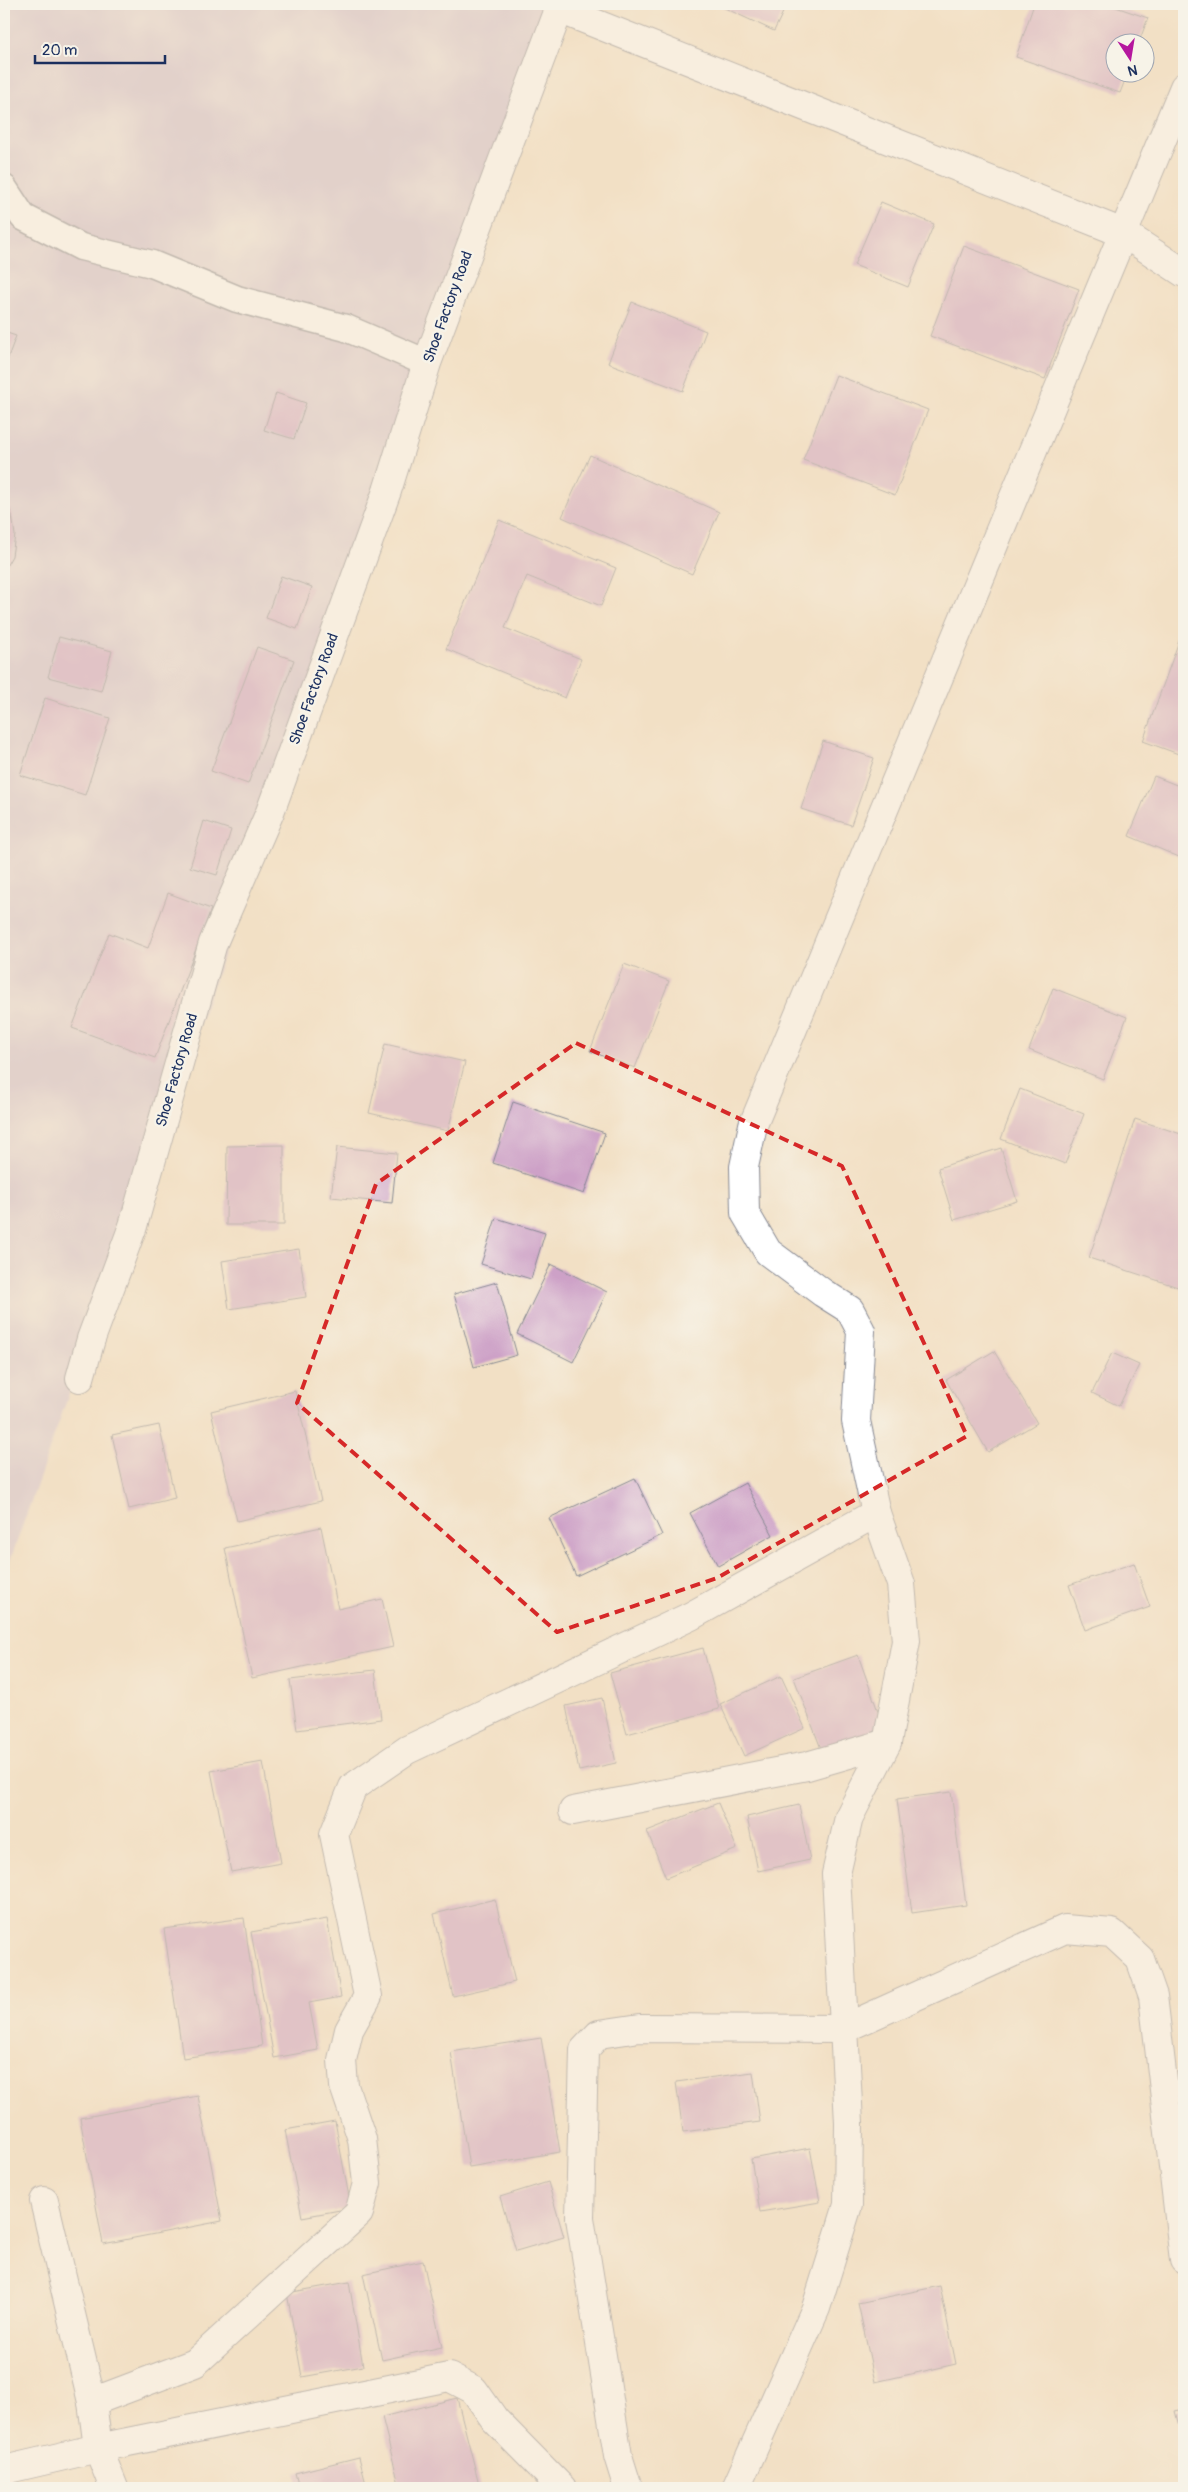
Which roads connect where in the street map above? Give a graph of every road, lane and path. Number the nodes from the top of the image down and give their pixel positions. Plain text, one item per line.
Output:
1 (560, 6) edge
2 (1184, 87) edge
3 (4, 188) edge
4 (1123, 232) junction
5 (1184, 273) edge
6 (428, 363) junction
7 (80, 1378) dead end
8 (876, 1513) junction
9 (887, 1743) junction
10 (572, 1811) dead end
11 (843, 2029) junction
12 (44, 2201) dead end
13 (1184, 2260) edge
14 (92, 2402) junction
15 (98, 2448) junction
16 (4, 2470) edge
17 (114, 2488) edge
18 (562, 2488) edge
19 (628, 2488) edge
20 (736, 2488) edge

1 - 4 street
1 - 6 street, Shoe Factory Road
2 - 4 street
3 - 6 lane
4 - 5 street
4 - 8 street
6 - 7 street, Shoe Factory Road
8 - 9 street
8 - 14 street
9 - 10 street
9 - 11 street
11 - 13 street
11 - 19 street
11 - 20 street
12 - 14 street
14 - 15 street
15 - 16 street
15 - 17 street
15 - 18 street

